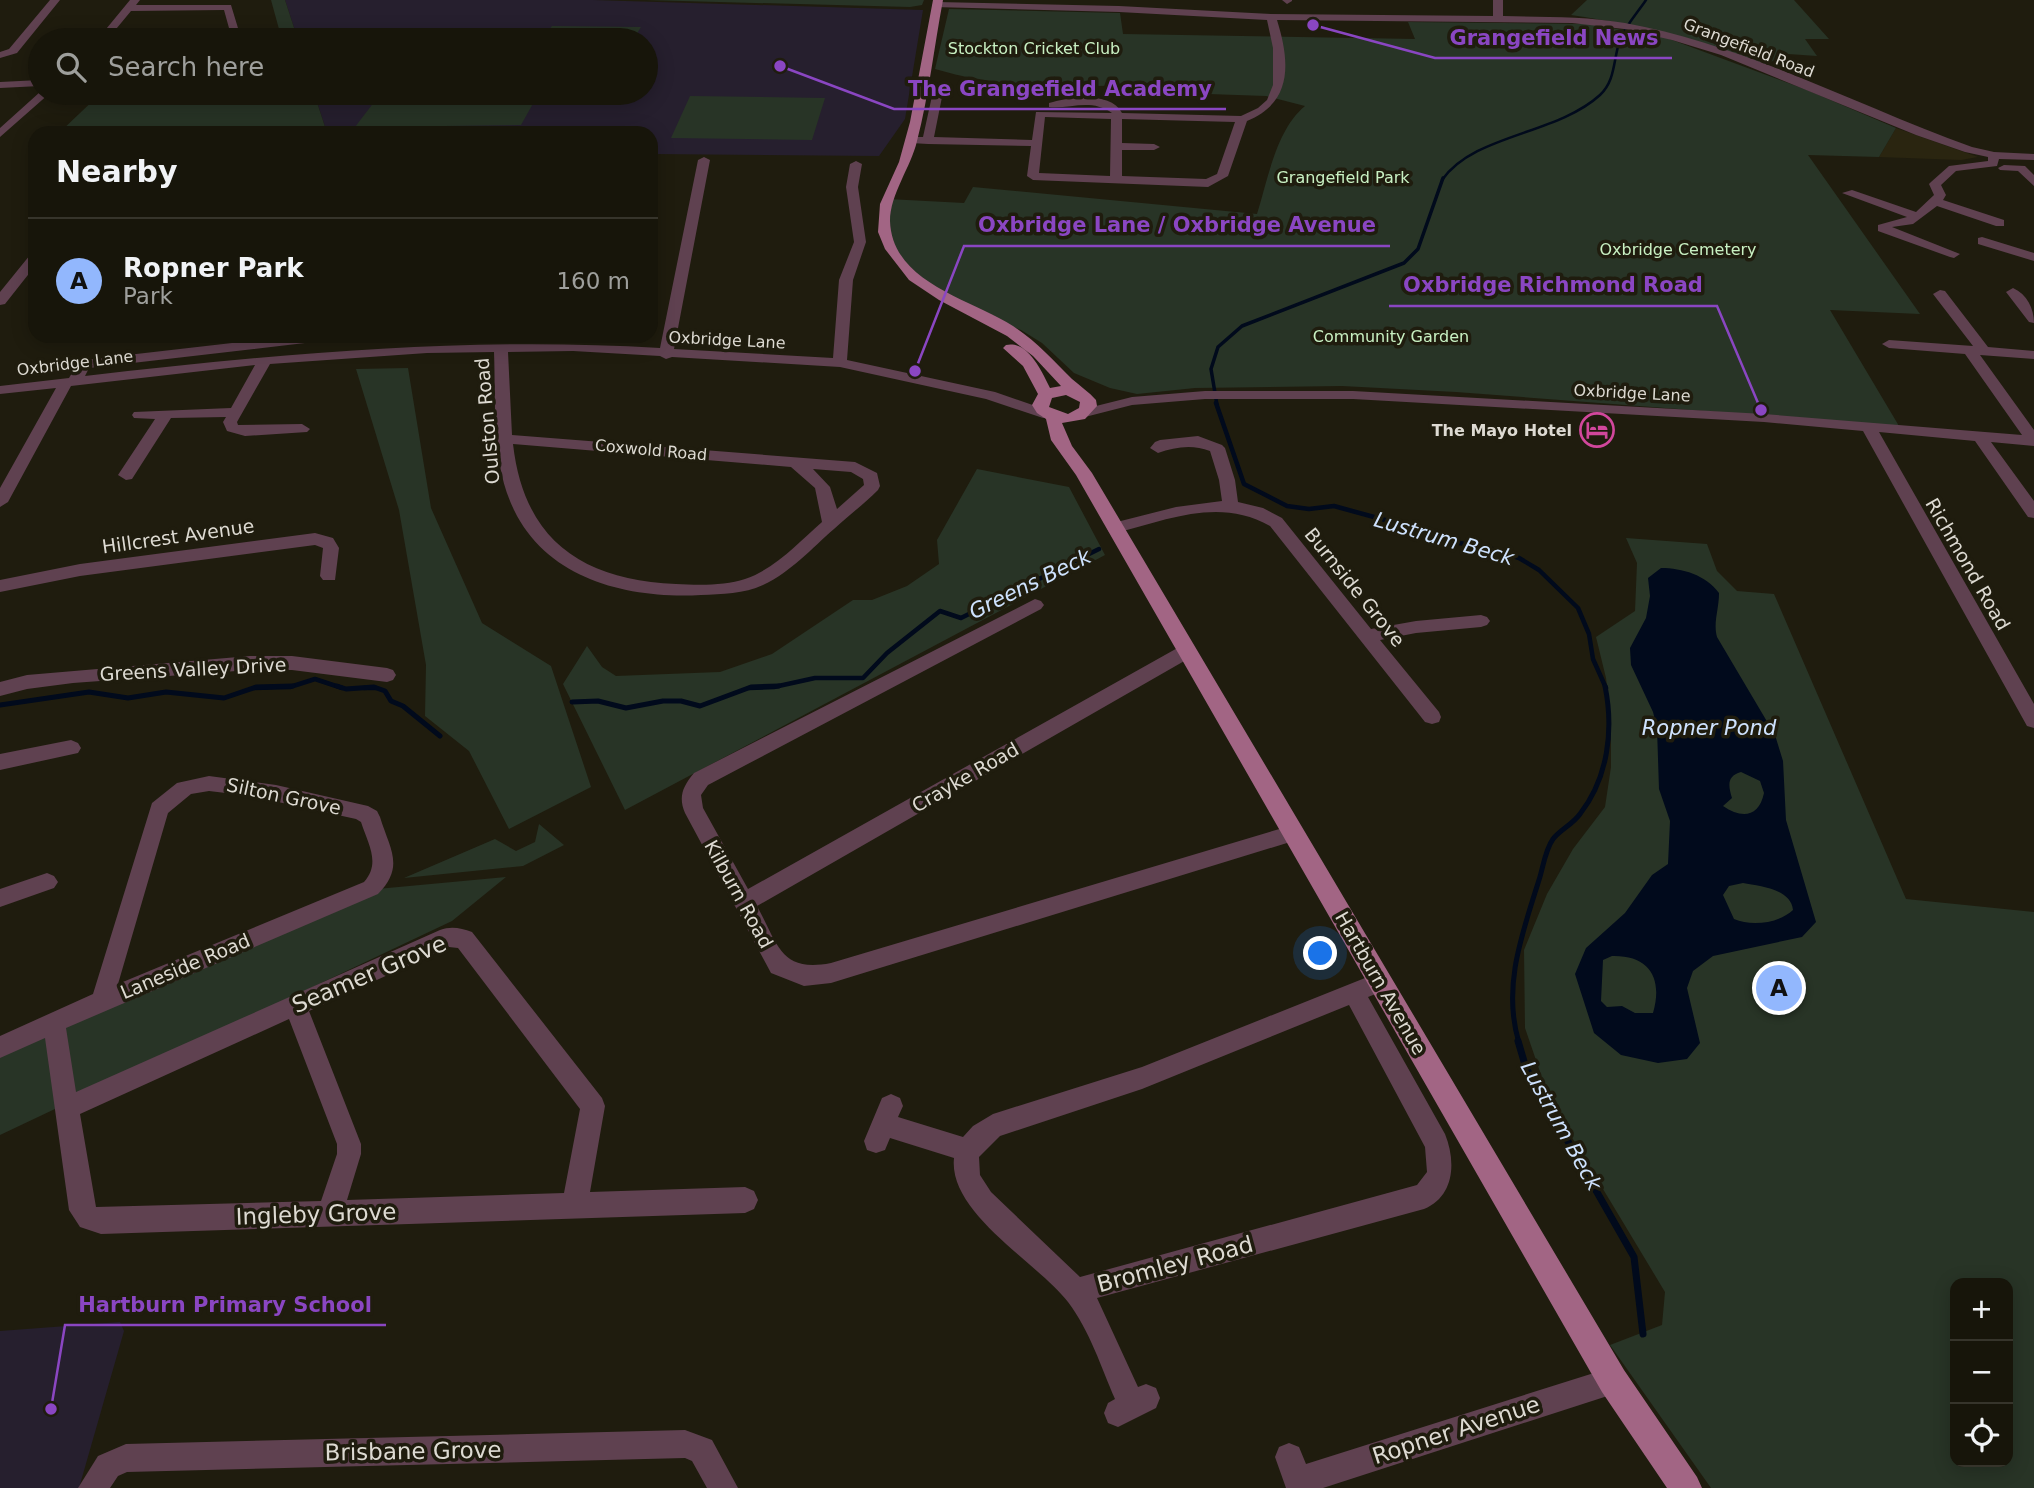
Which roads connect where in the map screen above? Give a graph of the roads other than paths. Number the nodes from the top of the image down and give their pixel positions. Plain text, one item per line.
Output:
1 (55, 0) edge
2 (1498, 0) edge
3 (937, 3) edge
4 (132, 4) edge
5 (1092, 4) edge
6 (1271, 17) junction
7 (1498, 19) junction
8 (32, 28) edge
9 (112, 28) edge
10 (234, 28) edge
11 (28, 33) edge
12 (3, 55) edge
13 (28, 84) edge
14 (0, 85) edge
15 (939, 87) dead end
16 (31, 105) edge
17 (21, 113) junction
18 (0, 115) edge
19 (1116, 116) junction
20 (1242, 119) junction
21 (0, 134) edge
22 (911, 140) junction
23 (928, 141) junction
24 (1036, 143) junction
25 (1116, 146) junction
26 (1154, 147) dead end
27 (1994, 155) junction
28 (2034, 157) edge
29 (704, 160) dead end
30 (856, 164) dead end
31 (2014, 166) dead end
32 (1116, 179) junction
33 (2034, 182) edge
34 (1848, 193) dead end
35 (1935, 201) junction
36 (1916, 216) junction
37 (2000, 223) dead end
38 (1982, 241) dead end
39 (1954, 254) dead end
40 (2034, 257) edge
41 (28, 267) edge
42 (2013, 292) dead end
43 (1940, 294) dead end
44 (0, 301) edge
45 (957, 306) junction
46 (2034, 319) edge
47 (198, 343) edge
48 (271, 343) edge
49 (419, 343) edge
50 (443, 343) edge
51 (560, 343) edge
52 (582, 343) edge
53 (1889, 344) dead end
54 (501, 347) junction
55 (1976, 351) junction
56 (195, 352) junction
57 (666, 355) junction
58 (2034, 355) edge
59 (265, 360) junction
60 (840, 363) junction
61 (68, 384) junction
62 (133, 385) dead end
63 (0, 390) edge
64 (1080, 393) junction
65 (990, 395) junction
66 (1045, 396) junction
67 (1132, 401) junction
68 (235, 412) junction
69 (166, 414) junction
70 (1084, 414) junction
71 (139, 415) dead end
72 (1051, 416) junction
73 (1868, 426) junction
74 (302, 429) dead end
75 (1979, 436) junction
76 (507, 439) junction
77 (2034, 441) edge
78 (1158, 448) dead end
79 (794, 462) junction
80 (1083, 473) junction
81 (126, 475) dead end
82 (0, 502) edge
83 (1230, 504) junction
84 (2034, 513) edge
85 (830, 524) junction
86 (1115, 528) junction
87 (329, 576) dead end
88 (0, 586) edge
89 (1024, 607) dead end
90 (1481, 621) dead end
91 (1368, 636) junction
92 (1186, 651) junction
93 (387, 675) dead end
94 (0, 690) edge
95 (1432, 717) dead end
96 (2034, 721) edge
97 (71, 748) dead end
98 (0, 762) edge
99 (1293, 833) junction
100 (47, 882) dead end
101 (371, 888) joint
102 (0, 898) edge
103 (743, 903) junction
104 (1380, 982) junction
105 (1354, 993) junction
106 (102, 1001) junction
107 (295, 1005) junction
108 (54, 1022) junction
109 (0, 1047) edge
110 (67, 1108) junction
111 (883, 1123) dead end
112 (966, 1150) junction
113 (1440, 1172) joint
114 (745, 1200) dead end
115 (575, 1204) junction
116 (330, 1213) junction
117 (1076, 1292) junction
118 (1613, 1381) junction
119 (1132, 1405) dead end
120 (1296, 1475) edge
121 (93, 1488) edge
122 (723, 1488) edge
123 (1686, 1488) edge

1 - 8 street
2 - 7 street
3 - 5 street, Grangefield Road
3 - 22 main road
4 - 9 street
4 - 10 street
5 - 6 street, Grangefield Road
6 - 7 street, Grangefield Road
6 - 20 street
7 - 27 street, Grangefield Road
11 - 12 street
13 - 14 street
15 - 23 street
16 - 17 street
17 - 18 street
17 - 21 street
19 - 20 street
19 - 24 street
19 - 25 street
20 - 32 street
22 - 23 street
22 - 45 main road
23 - 24 street
24 - 32 street
25 - 26 street
25 - 32 street
27 - 28 street, Grangefield Road
27 - 35 street
29 - 57 street
30 - 60 street
31 - 33 street
34 - 36 street
35 - 36 street
35 - 37 street
36 - 39 street
38 - 40 street
41 - 44 street
42 - 46 street
43 - 55 street
45 - 64 main road
45 - 66 main road
47 - 56 street
48 - 56 street
49 - 59 street, Oxbridge Lane
50 - 54 street, Oxbridge Lane
51 - 54 street, Oxbridge Lane
52 - 57 street, Oxbridge Lane
53 - 55 street
54 - 76 street, Oulston Road
55 - 58 street
55 - 77 street
56 - 61 street
57 - 60 street, Oxbridge Lane
59 - 61 street, Oxbridge Lane
59 - 68 street
60 - 65 street, Oxbridge Lane
61 - 62 street
61 - 63 street, Oxbridge Lane
61 - 82 street
64 - 66 main road
64 - 67 street
64 - 70 main road, Hartburn Avenue
65 - 66 street, Oxbridge Lane
65 - 72 street, Oxbridge Lane
66 - 72 main road, Hartburn Avenue
67 - 70 street
67 - 73 street, Oxbridge Lane
68 - 69 street
68 - 74 street
69 - 71 street
69 - 81 street
70 - 72 main road
70 - 80 main road, Hartburn Avenue
72 - 80 main road, Hartburn Avenue
73 - 75 street, Oxbridge Lane
73 - 96 street, Richmond Road
75 - 77 street, Oxbridge Lane
75 - 84 street
76 - 79 street, Coxwold Road
76 - 85 street, Oulston Road
78 - 83 street
79 - 85 street
79 - 85 street, Coxwold Road
80 - 86 main road, Hartburn Avenue
83 - 86 street, Burnside Grove
83 - 91 street, Burnside Grove
86 - 92 main road, Hartburn Avenue
87 - 88 street, Hillcrest Avenue
89 - 103 street, Kilburn Road
90 - 91 street
91 - 95 street, Burnside Grove
92 - 99 main road, Hartburn Avenue
92 - 103 street, Crayke Road
93 - 94 street, Greens Valley Drive
97 - 98 street
99 - 103 street, Kilburn Road
99 - 104 main road, Hartburn Avenue
100 - 102 street
101 - 106 street, Laneside Road
101 - 106 street, Silton Grove
104 - 105 street
104 - 118 main road, Hartburn Avenue
105 - 112 street
105 - 113 street, Hartburn Avenue
106 - 108 street, Laneside Road
107 - 110 street, Seamer Grove
107 - 115 street, Seamer Grove
107 - 116 street
108 - 109 street, Laneside Road
108 - 110 street, Ingleby Grove
110 - 116 street, Ingleby Grove
111 - 112 street
112 - 117 street, Bromley Road
113 - 117 street, Bromley Road
114 - 115 street, Ingleby Grove
115 - 116 street, Ingleby Grove
117 - 119 street
118 - 120 street, Ropner Avenue
118 - 123 main road, Hartburn Avenue
121 - 122 street, Brisbane Grove

